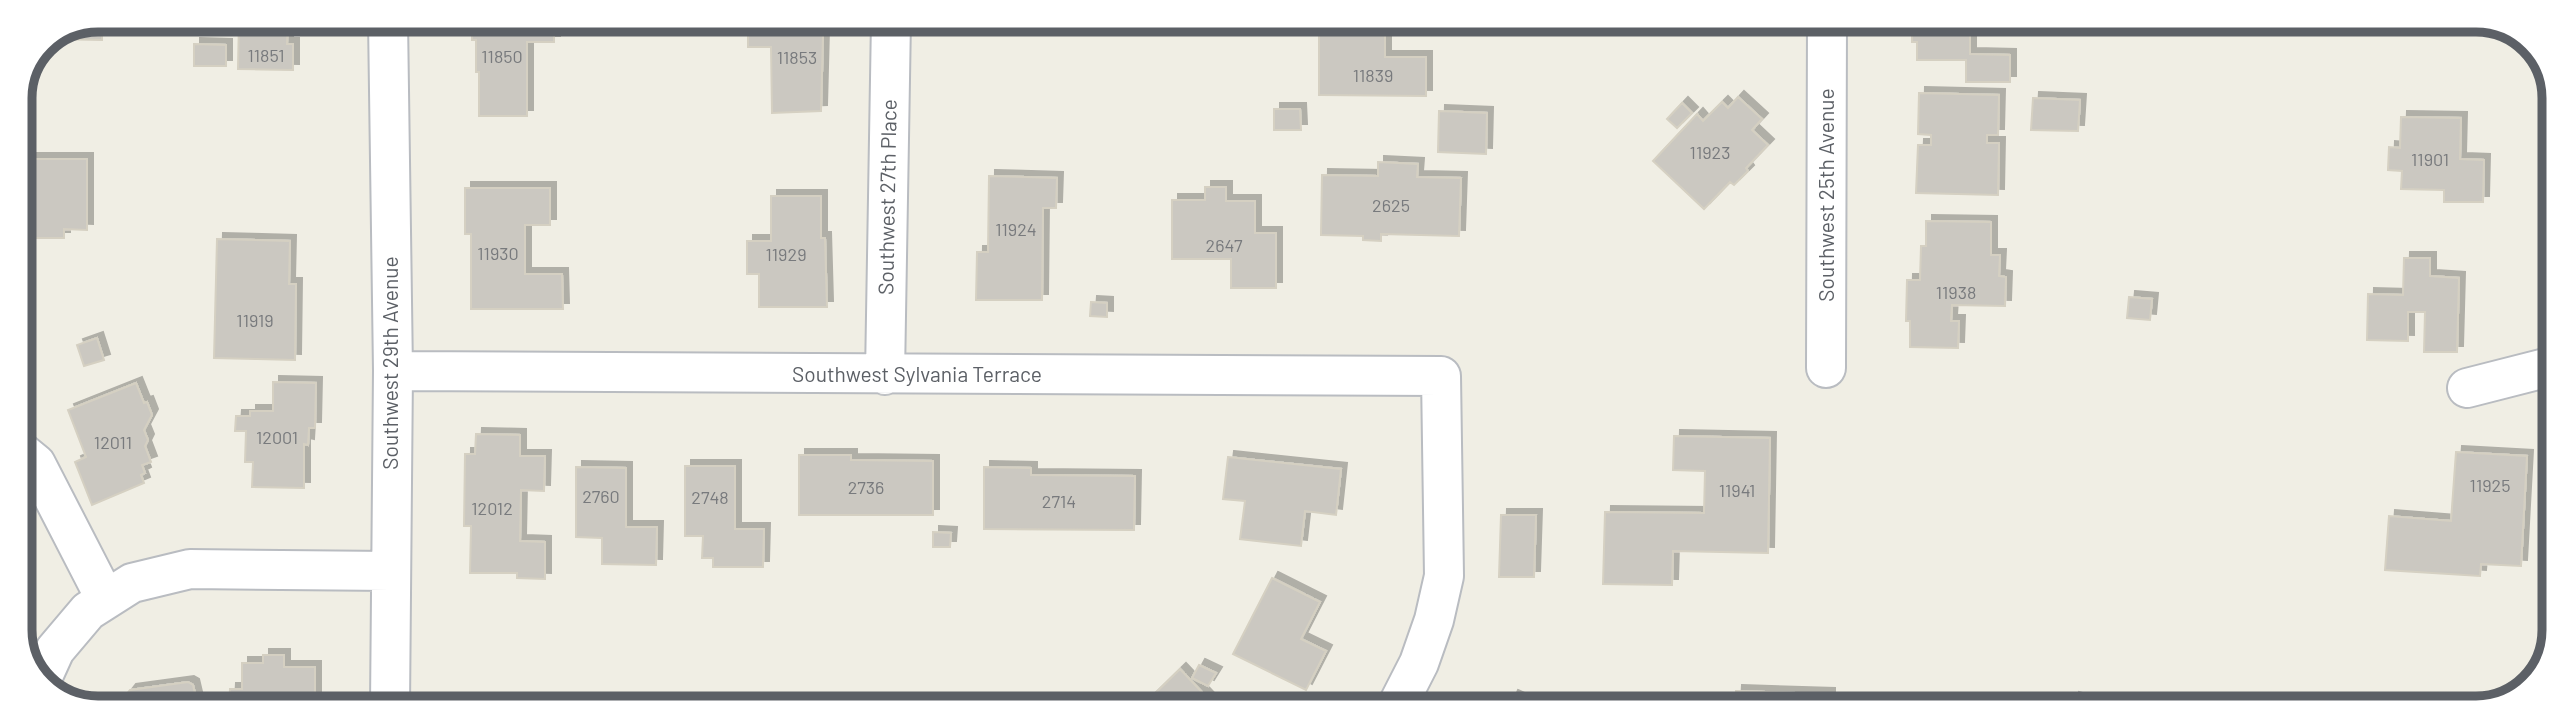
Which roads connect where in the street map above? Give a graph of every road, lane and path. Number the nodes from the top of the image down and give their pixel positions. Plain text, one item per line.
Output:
1 (388, 32) edge
2 (891, 32) edge
3 (1827, 32) edge
4 (1826, 368) dead end
5 (2542, 369) edge
6 (393, 371) junction
7 (885, 375) junction
8 (2467, 388) dead end
9 (32, 461) edge
10 (390, 571) junction
11 (105, 598) junction
12 (45, 670) edge
13 (390, 696) edge
14 (1402, 696) edge

1 - 6 street, Southwest 29th Avenue
2 - 7 street, Southwest 27th Place
3 - 4 street, Southwest 25th Avenue
5 - 8 street
6 - 7 street, Southwest Sylvania Terrace
6 - 10 street, Southwest 29th Avenue
7 - 14 street, Southwest Sylvania Terrace
9 - 11 street
10 - 11 street
10 - 13 street, Southwest 29th Avenue
11 - 12 street

